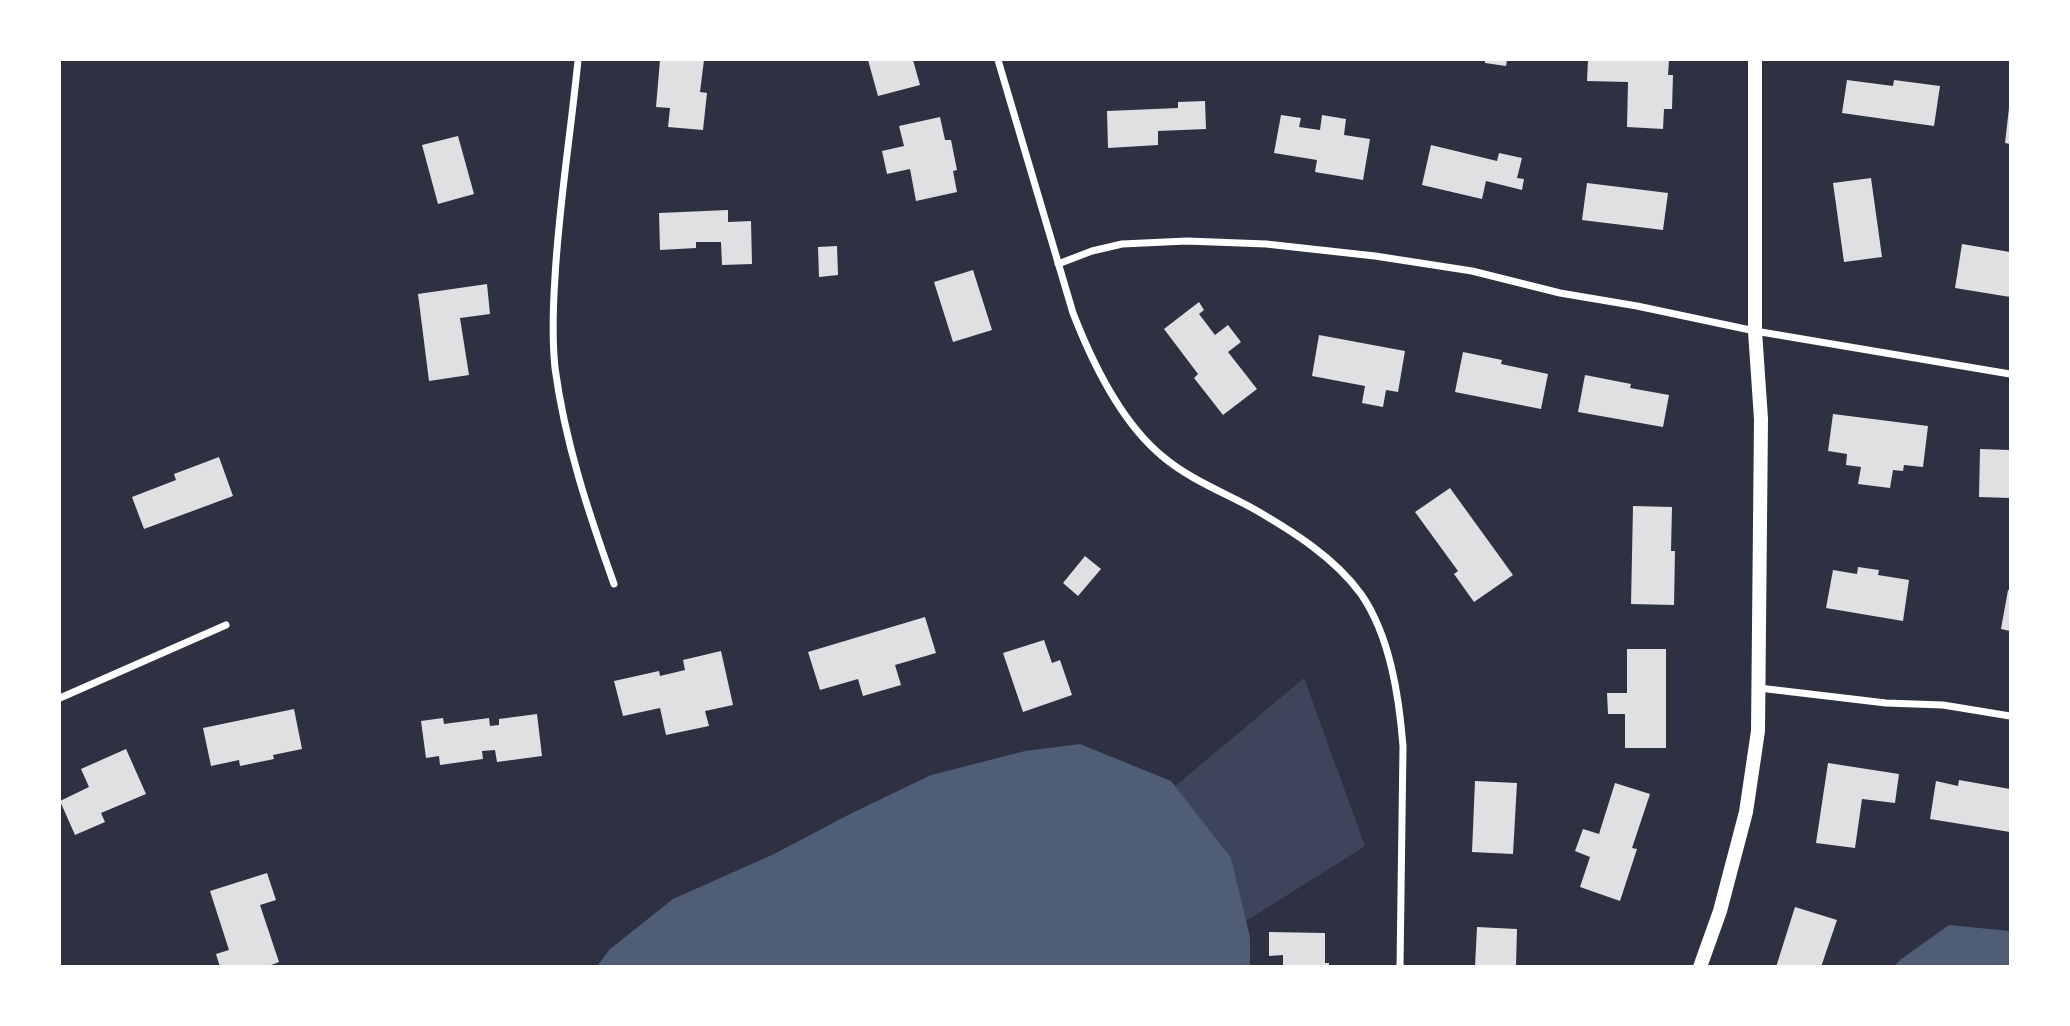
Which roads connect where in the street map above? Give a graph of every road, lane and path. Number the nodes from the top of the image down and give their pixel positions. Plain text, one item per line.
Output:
1 (578, 60) edge
2 (998, 60) edge
3 (1755, 60) edge
4 (1058, 264) junction
5 (1755, 331) junction
6 (2011, 374) edge
7 (614, 584) dead end
8 (226, 625) dead end
9 (1758, 688) junction
10 (60, 698) edge
11 (2011, 716) edge
12 (1400, 967) edge
13 (1700, 967) edge

1 - 7 street
2 - 4 street
3 - 5 main road
4 - 5 street
4 - 12 street
5 - 6 street
5 - 9 main road
8 - 10 street
9 - 11 street
9 - 13 main road

